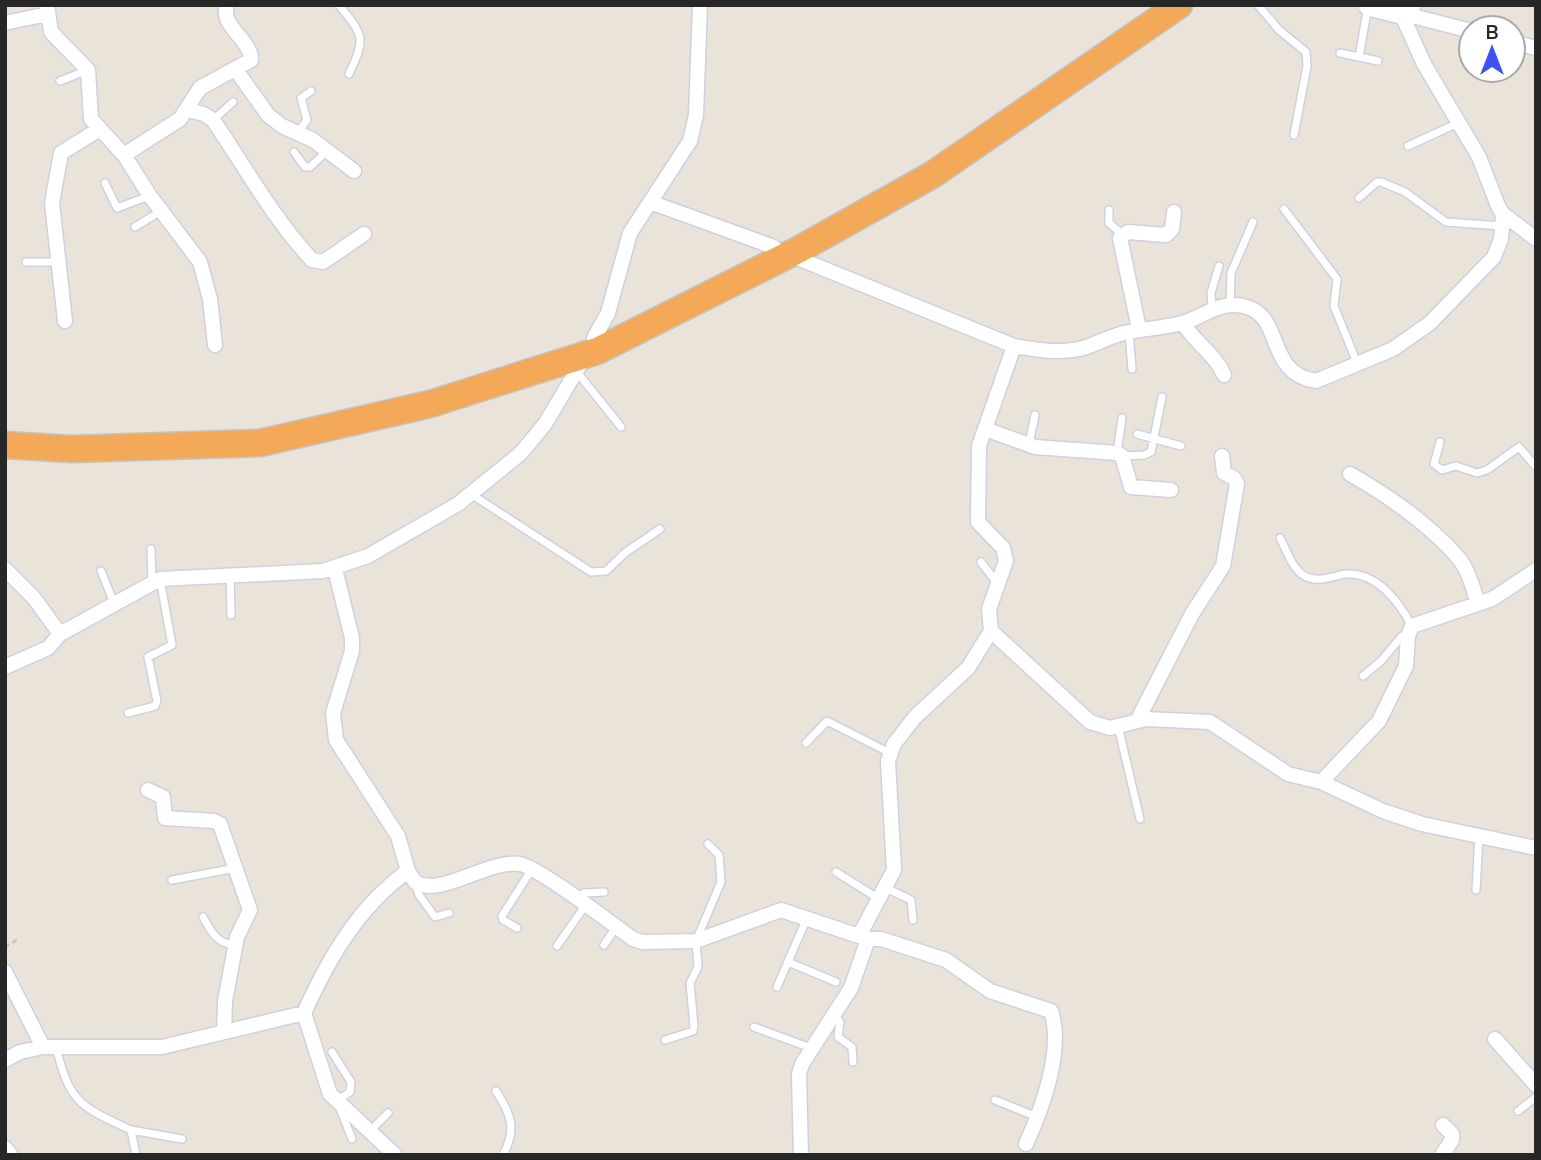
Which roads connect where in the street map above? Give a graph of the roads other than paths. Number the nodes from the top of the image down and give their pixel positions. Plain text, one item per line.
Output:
1 (339, 5) edge
2 (700, 5) edge
3 (1162, 5) edge
4 (1179, 5) edge
5 (1258, 5) edge
6 (1368, 5) edge
7 (224, 7) edge
8 (1406, 9) edge
9 (47, 10) edge
10 (5, 23) edge
11 (1457, 26) edge
12 (1340, 53) dead end
13 (1359, 57) junction
14 (1378, 61) dead end
15 (1081, 66) junction
16 (88, 70) junction
17 (236, 71) junction
18 (349, 74) dead end
19 (60, 80) dead end
20 (311, 91) dead end
21 (233, 102) dead end
22 (188, 110) junction
23 (213, 120) junction
24 (1459, 122) junction
25 (97, 130) junction
26 (298, 133) junction
27 (1294, 135) dead end
28 (1408, 146) dead end
29 (327, 150) junction
30 (294, 152) dead end
31 (124, 155) junction
32 (354, 171) dead end
33 (106, 183) dead end
34 (150, 196) junction
35 (1359, 198) dead end
36 (650, 202) junction
37 (1284, 209) dead end
38 (1108, 210) dead end
39 (161, 211) junction
40 (1174, 212) dead end
41 (1503, 220) junction
42 (1253, 222) dead end
43 (135, 226) dead end
44 (363, 234) dead end
45 (1122, 234) junction
46 (1536, 239) edge
47 (782, 251) junction
48 (26, 262) dead end
49 (58, 262) junction
50 (1219, 266) dead end
51 (1230, 305) junction
52 (1212, 308) junction
53 (65, 321) dead end
54 (1183, 323) junction
55 (1134, 331) junction
56 (215, 345) dead end
57 (1014, 346) junction
58 (586, 355) junction
59 (1357, 364) junction
60 (1132, 369) dead end
61 (1224, 375) dead end
62 (454, 391) junction
63 (1161, 397) dead end
64 (1035, 415) dead end
65 (1122, 418) dead end
66 (621, 427) dead end
67 (985, 429) junction
68 (5, 432) edge
69 (1137, 434) dead end
70 (1154, 438) junction
71 (1440, 442) dead end
72 (1029, 444) junction
73 (5, 445) edge
74 (1181, 446) dead end
75 (1120, 455) junction
76 (1222, 456) dead end
77 (1536, 467) edge
78 (1350, 474) dead end
79 (1171, 489) dead end
80 (471, 494) junction
81 (660, 529) dead end
82 (1280, 538) dead end
83 (151, 549) dead end
84 (981, 562) dead end
85 (335, 569) junction
86 (1536, 570) edge
87 (101, 571) dead end
88 (7, 575) edge
89 (230, 575) junction
90 (156, 580) junction
91 (999, 585) junction
92 (114, 603) junction
93 (1478, 603) junction
94 (231, 615) dead end
95 (991, 631) junction
96 (1410, 631) junction
97 (60, 634) junction
98 (5, 667) edge
99 (1363, 676) dead end
100 (128, 713) dead end
101 (1138, 719) junction
102 (1118, 726) junction
103 (806, 743) dead end
104 (890, 754) junction
105 (1321, 782) junction
106 (148, 790) dead end
107 (1140, 819) dead end
108 (1479, 836) junction
109 (708, 844) dead end
110 (1536, 848) edge
111 (237, 868) junction
112 (532, 869) junction
113 (836, 872) dead end
114 (411, 877) junction
115 (172, 880) dead end
116 (1476, 890) dead end
117 (604, 892) dead end
118 (883, 894) junction
119 (581, 903) junction
120 (449, 913) dead end
121 (203, 917) dead end
122 (807, 918) junction
123 (913, 920) dead end
124 (616, 927) junction
125 (517, 928) dead end
126 (863, 937) junction
127 (696, 941) junction
128 (236, 944) junction
129 (604, 945) dead end
130 (556, 946) dead end
131 (788, 962) junction
132 (5, 972) edge
133 (836, 982) dead end
134 (777, 987) dead end
135 (9, 988) edge
136 (304, 1013) junction
137 (834, 1014) junction
138 (754, 1027) dead end
139 (224, 1032) junction
140 (1495, 1038) dead end
141 (665, 1041) dead end
142 (49, 1047) junction
143 (812, 1048) junction
144 (332, 1052) dead end
145 (5, 1060) edge
146 (853, 1062) dead end
147 (1536, 1085) edge
148 (496, 1091) dead end
149 (1536, 1097) edge
150 (995, 1100) dead end
151 (337, 1101) junction
152 (1518, 1111) dead end
153 (388, 1114) dead end
154 (1038, 1117) junction
155 (1443, 1125) dead end
156 (131, 1130) junction
157 (370, 1131) junction
158 (181, 1139) dead end
159 (352, 1139) dead end
160 (1026, 1144) dead end
161 (5, 1148) edge
162 (11, 1155) edge
163 (136, 1155) edge
164 (395, 1155) edge
165 (503, 1155) edge
166 (801, 1155) edge
167 (1442, 1155) edge

1 - 18 lane
2 - 36 street
3 - 15 highway
4 - 15 highway
5 - 27 lane
6 - 8 street
6 - 13 lane
7 - 17 street
8 - 11 street
8 - 24 street
9 - 10 street
9 - 16 street
12 - 13 lane
13 - 14 lane
15 - 47 highway
16 - 19 lane
16 - 25 street
17 - 22 street
17 - 26 street
20 - 26 lane
21 - 23 lane
22 - 23 street
22 - 31 street
23 - 44 street
24 - 28 lane
24 - 41 street
25 - 31 street
25 - 49 street
26 - 29 street
29 - 30 lane
29 - 32 street
31 - 34 street
33 - 34 lane
34 - 39 street
35 - 41 lane
36 - 47 street
36 - 58 street
37 - 59 lane
38 - 45 lane
39 - 43 lane
39 - 56 street
40 - 45 street
41 - 46 street
41 - 59 street
42 - 51 lane
45 - 55 street
47 - 57 street
47 - 58 highway
48 - 49 lane
49 - 53 street
50 - 52 lane
51 - 52 street
51 - 59 street
52 - 54 street
54 - 55 street
54 - 61 street
55 - 57 street
55 - 60 lane
57 - 67 street
58 - 62 highway
58 - 66 lane
58 - 80 street
62 - 68 highway
62 - 73 highway
63 - 70 lane
64 - 72 lane
65 - 75 lane
67 - 72 street
67 - 91 street
69 - 70 lane
70 - 74 lane
70 - 75 lane
71 - 77 lane
72 - 75 street
75 - 79 street
76 - 101 street
78 - 93 street
80 - 81 lane
80 - 85 street
82 - 96 lane
83 - 90 lane
84 - 91 lane
85 - 89 street
85 - 114 street
86 - 93 street
87 - 92 lane
88 - 97 street
89 - 90 street
89 - 94 lane
90 - 92 street
90 - 100 lane
91 - 95 street
92 - 97 street
93 - 96 street
95 - 102 street
95 - 104 street
96 - 99 lane
96 - 105 street
97 - 98 street
101 - 102 street
101 - 105 street
102 - 107 lane
103 - 104 lane
104 - 118 street
105 - 108 street
106 - 111 street
108 - 110 street
108 - 116 lane
109 - 127 lane
111 - 115 lane
111 - 128 street
112 - 114 street
112 - 119 street
112 - 125 lane
113 - 118 lane
114 - 120 lane
114 - 136 street
117 - 119 lane
118 - 123 lane
118 - 126 street
119 - 124 street
119 - 130 lane
121 - 128 lane
122 - 126 street
122 - 127 street
122 - 131 lane
124 - 127 street
124 - 129 lane
126 - 137 street
126 - 154 street
127 - 141 lane
128 - 139 street
131 - 133 lane
131 - 134 lane
132 - 135 street
135 - 142 street
136 - 139 street
136 - 151 street
137 - 143 street
137 - 146 lane
138 - 143 lane
139 - 142 street
140 - 147 street
142 - 145 street
142 - 156 lane
143 - 166 street
144 - 151 lane
148 - 165 lane
149 - 152 lane
150 - 154 lane
151 - 157 street
151 - 159 lane
153 - 157 lane
154 - 160 street
155 - 167 street
156 - 158 lane
156 - 163 lane
157 - 164 street
161 - 162 street

